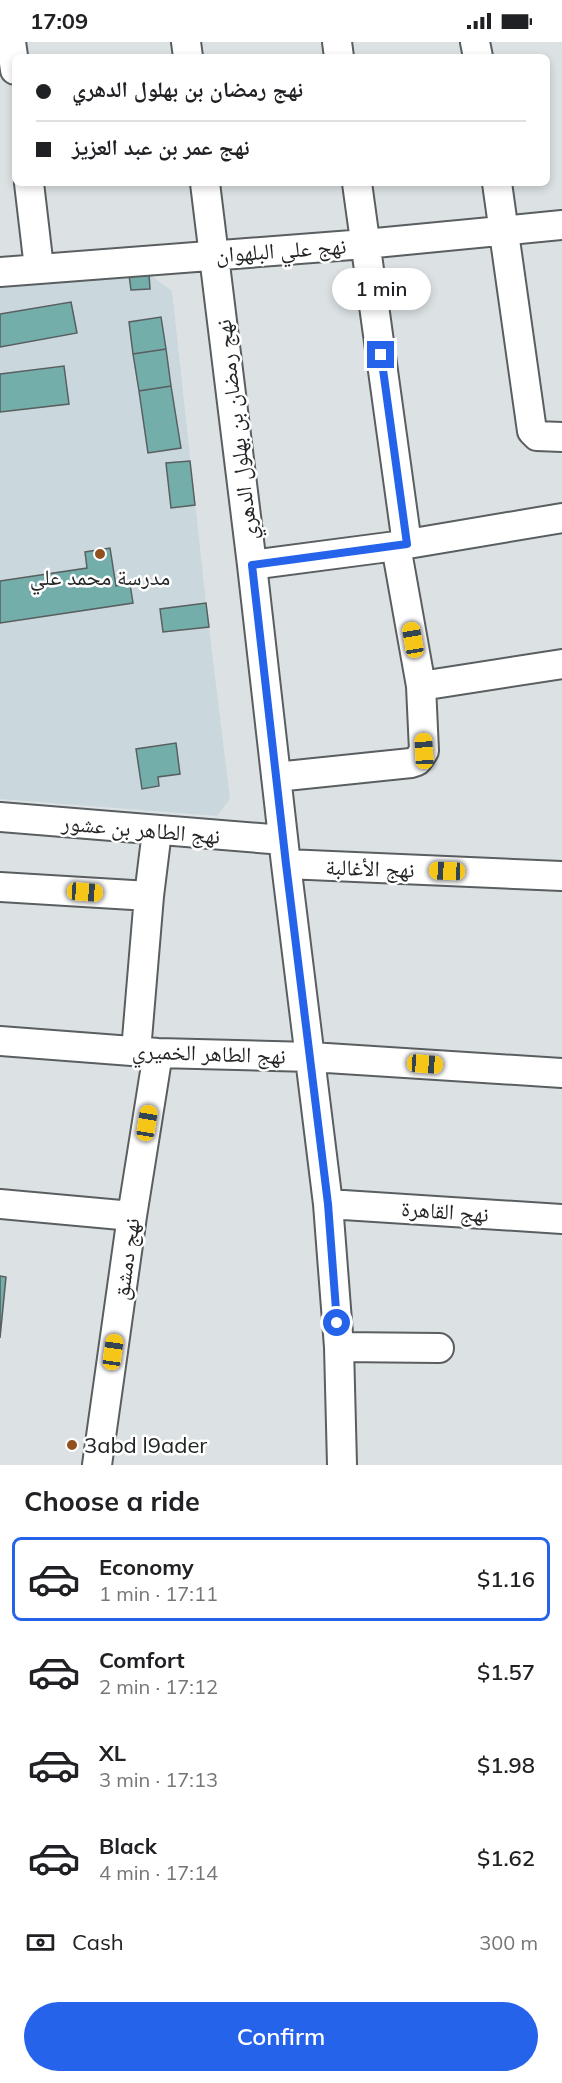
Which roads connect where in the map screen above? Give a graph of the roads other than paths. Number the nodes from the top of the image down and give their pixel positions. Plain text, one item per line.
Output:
1 (29, 186) edge
2 (205, 186) edge
3 (357, 186) edge
4 (497, 186) edge
5 (562, 225) edge
6 (504, 230) junction
7 (365, 244) junction
8 (214, 255) junction
9 (39, 268) junction
10 (0, 272) edge
11 (562, 437) edge
12 (562, 518) edge
13 (402, 545) junction
14 (252, 565) junction
15 (562, 664) edge
16 (421, 686) junction
17 (276, 777) junction
18 (0, 817) edge
19 (158, 831) junction
20 (284, 852) junction
21 (562, 876) edge
22 (0, 887) edge
23 (149, 896) junction
24 (0, 1041) edge
25 (147, 1052) junction
26 (311, 1057) junction
27 (562, 1073) edge
28 (0, 1204) edge
29 (328, 1204) junction
30 (132, 1216) junction
31 (562, 1219) edge
32 (339, 1347) junction
33 (439, 1348) dead end
34 (97, 1465) edge
35 (342, 1465) edge

1 - 9 street
2 - 8 street, نهج رمضان بن بهلول الدهري
3 - 7 street
4 - 6 street
5 - 6 street, نهج علي البلهوان
6 - 7 street, نهج علي البلهوان
6 - 11 street
7 - 8 street, نهج علي البلهوان
7 - 13 street
8 - 9 street, نهج علي البلهوان
8 - 14 street, نهج رمضان بن بهلول الدهري
9 - 10 street, نهج علي البلهوان
12 - 13 street
13 - 14 street
13 - 16 street
14 - 17 street, نهج رمضان بن بهلول الدهري
15 - 16 street
16 - 17 street
17 - 20 street, نهج رمضان بن بهلول الدهري
18 - 19 street, نهج الطاهر بن عشور
19 - 20 street, نهج الطاهر بن عشور
19 - 23 street, نهج دمشق
20 - 21 street, نهج الأغالبة
20 - 26 street, نهج رمضان بن بهلول الدهري
22 - 23 street
23 - 25 street, نهج دمشق
24 - 25 street, نهج الطاهر الخميري
25 - 26 street, نهج الطاهر الخميري
25 - 30 street, نهج دمشق
26 - 27 street, نهج الطاهر الخميري
26 - 29 street, نهج رمضان بن بهلول الدهري
28 - 30 street
29 - 31 street, نهج القاهرة
29 - 32 street, نهج رمضان بن بهلول الدهري
30 - 34 street, نهج دمشق
32 - 33 street
32 - 35 street, نهج رمضان بن بهلول الدهري

